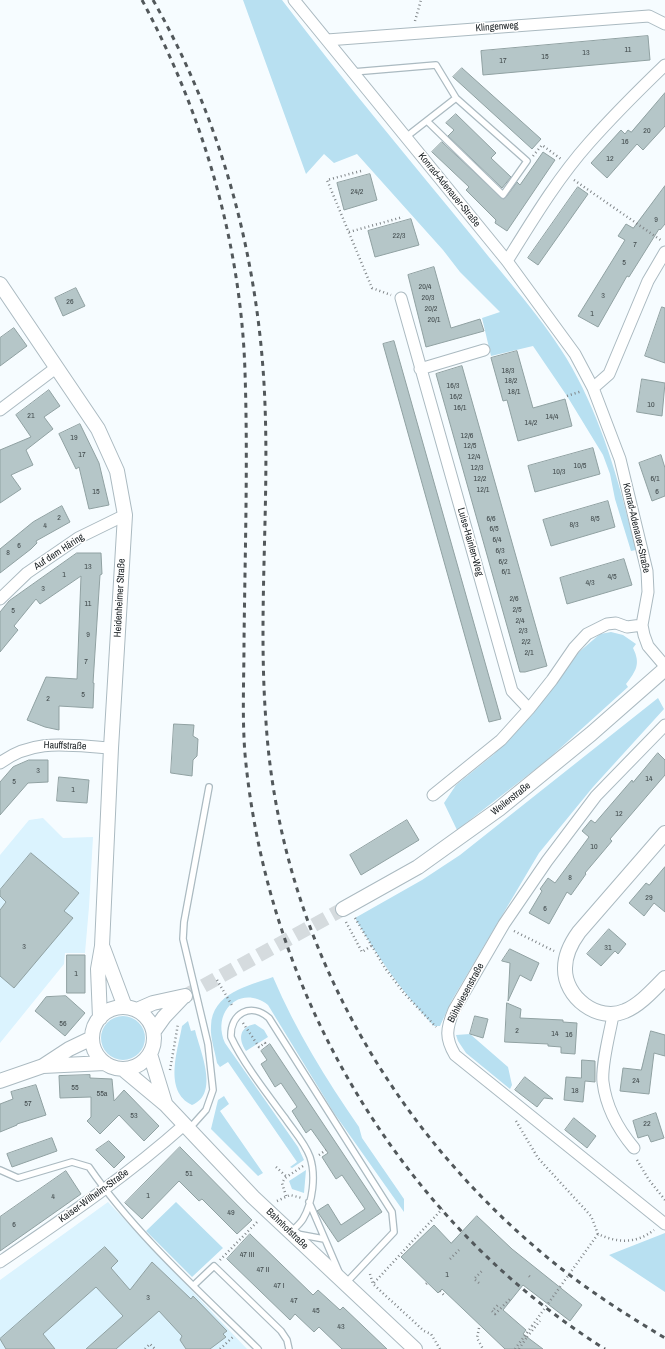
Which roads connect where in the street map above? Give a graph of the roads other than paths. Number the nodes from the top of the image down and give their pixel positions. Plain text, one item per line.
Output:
1 (294, 0) edge
2 (665, 24) edge
3 (327, 40) junction
4 (665, 65) edge
5 (353, 72) junction
6 (456, 98) junction
7 (427, 121) junction
8 (406, 137) junction
9 (665, 252) edge
10 (506, 261) junction
11 (0, 284) edge
12 (401, 298) road end
13 (484, 350) dead end
14 (57, 367) junction
15 (420, 369) junction
16 (594, 388) junction
17 (0, 410) edge
18 (125, 515) junction
19 (0, 599) edge
20 (642, 625) junction
21 (665, 668) edge
22 (529, 709) junction
23 (665, 725) edge
24 (111, 748) junction
25 (0, 763) edge
26 (209, 787) dead end
27 (433, 795) dead end
28 (665, 833) edge
29 (344, 914) tunnel mouth
30 (102, 946) junction
31 (665, 978) edge
32 (131, 1009) junction
33 (613, 1015) junction
34 (100, 1018) junction
35 (154, 1031) junction
36 (92, 1038) junction
37 (150, 1054) junction
38 (105, 1063) junction
39 (43, 1066) junction
40 (123, 1069) junction
41 (0, 1081) edge
42 (165, 1104) junction
43 (186, 1127) junction
44 (634, 1148) road end
45 (0, 1170) edge
46 (105, 1190) junction
47 (309, 1202) junction
48 (664, 1224) edge
49 (290, 1232) junction
50 (324, 1238) junction
51 (0, 1262) edge
52 (344, 1284) junction
53 (194, 1286) junction
54 (258, 1349) edge
55 (289, 1349) edge
56 (415, 1349) edge

1 - 3 street, Konrad-Adenauer-Straße
2 - 3 street, Klingenweg
3 - 5 street, Konrad-Adenauer-Straße
4 - 10 street
5 - 6 lane
5 - 8 street, Konrad-Adenauer-Straße
6 - 7 lane
6 - 7 lane
7 - 8 lane
8 - 10 street, Konrad-Adenauer-Straße
9 - 16 street
10 - 16 street, Konrad-Adenauer-Straße
11 - 14 street, Heidenheimer Straße
12 - 15 street, Luise-Hainlen-Weg
13 - 15 street
14 - 17 street
14 - 18 street, Heidenheimer Straße
15 - 22 street, Luise-Hainlen-Weg
16 - 20 street, Konrad-Adenauer-Straße
18 - 19 street, Auf dem Häring
18 - 24 street, Heidenheimer Straße
20 - 21 street, Konrad-Adenauer-Straße
20 - 22 street
21 - 29 street, Weilerstraße
22 - 27 street
23 - 48 street, Bühlwiesenstraße
24 - 25 street, Hauffstraße
24 - 30 street, Heidenheimer Straße
26 - 43 lane
28 - 33 street
30 - 32 street, Heidenheimer Straße
30 - 34 street, Heidenheimer Straße
31 - 33 street
32 - 34 street
32 - 35 street
32 - 35 street
33 - 44 street
34 - 36 street
35 - 37 street
36 - 38 street
36 - 39 street
37 - 40 street
37 - 42 street, Bahnhofstraße
38 - 39 street
38 - 40 street
39 - 41 street
40 - 42 street, Bahnhofstraße
42 - 43 street, Bahnhofstraße
43 - 46 street, Kaiser-Wilhelm-Straße
43 - 49 street, Bahnhofstraße
45 - 46 lane
46 - 51 street, Kaiser-Wilhelm-Straße
46 - 53 lane
47 - 49 lane
47 - 50 lane
47 - 52 lane
49 - 50 lane
49 - 52 street, Bahnhofstraße
50 - 52 lane
52 - 56 street, Bahnhofstraße
53 - 54 lane
53 - 55 lane

